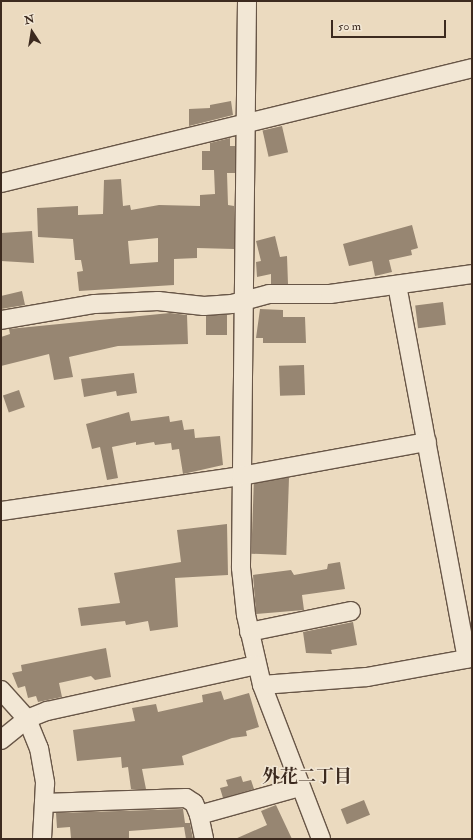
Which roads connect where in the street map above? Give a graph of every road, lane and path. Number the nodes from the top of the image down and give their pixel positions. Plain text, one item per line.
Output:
1 (247, 1) edge
2 (472, 68) edge
3 (246, 123) junction
4 (1, 183) edge
5 (472, 274) edge
6 (397, 285) junction
7 (244, 299) junction
8 (1, 320) edge
9 (426, 442) junction
10 (241, 476) junction
11 (1, 511) edge
12 (351, 611) dead end
13 (249, 632) junction
14 (470, 658) edge
15 (256, 665) junction
16 (262, 685) junction
17 (1, 690) edge
18 (27, 719) junction
19 (1, 740) edge
20 (300, 787) junction
21 (44, 803) junction
22 (200, 815) junction
23 (42, 839) edge
24 (204, 839) edge
25 (321, 839) edge

1 - 3 street
2 - 3 street
3 - 4 street
3 - 7 street
5 - 6 street
6 - 7 street
6 - 9 street
7 - 8 street
7 - 10 street
9 - 10 street
9 - 14 street
10 - 11 street
10 - 13 street
12 - 13 street
13 - 15 street
14 - 16 street
15 - 16 street
15 - 18 street
16 - 20 street
17 - 18 street
18 - 19 street
18 - 21 street
20 - 22 street
20 - 25 street
21 - 22 street
21 - 23 street
22 - 24 street

